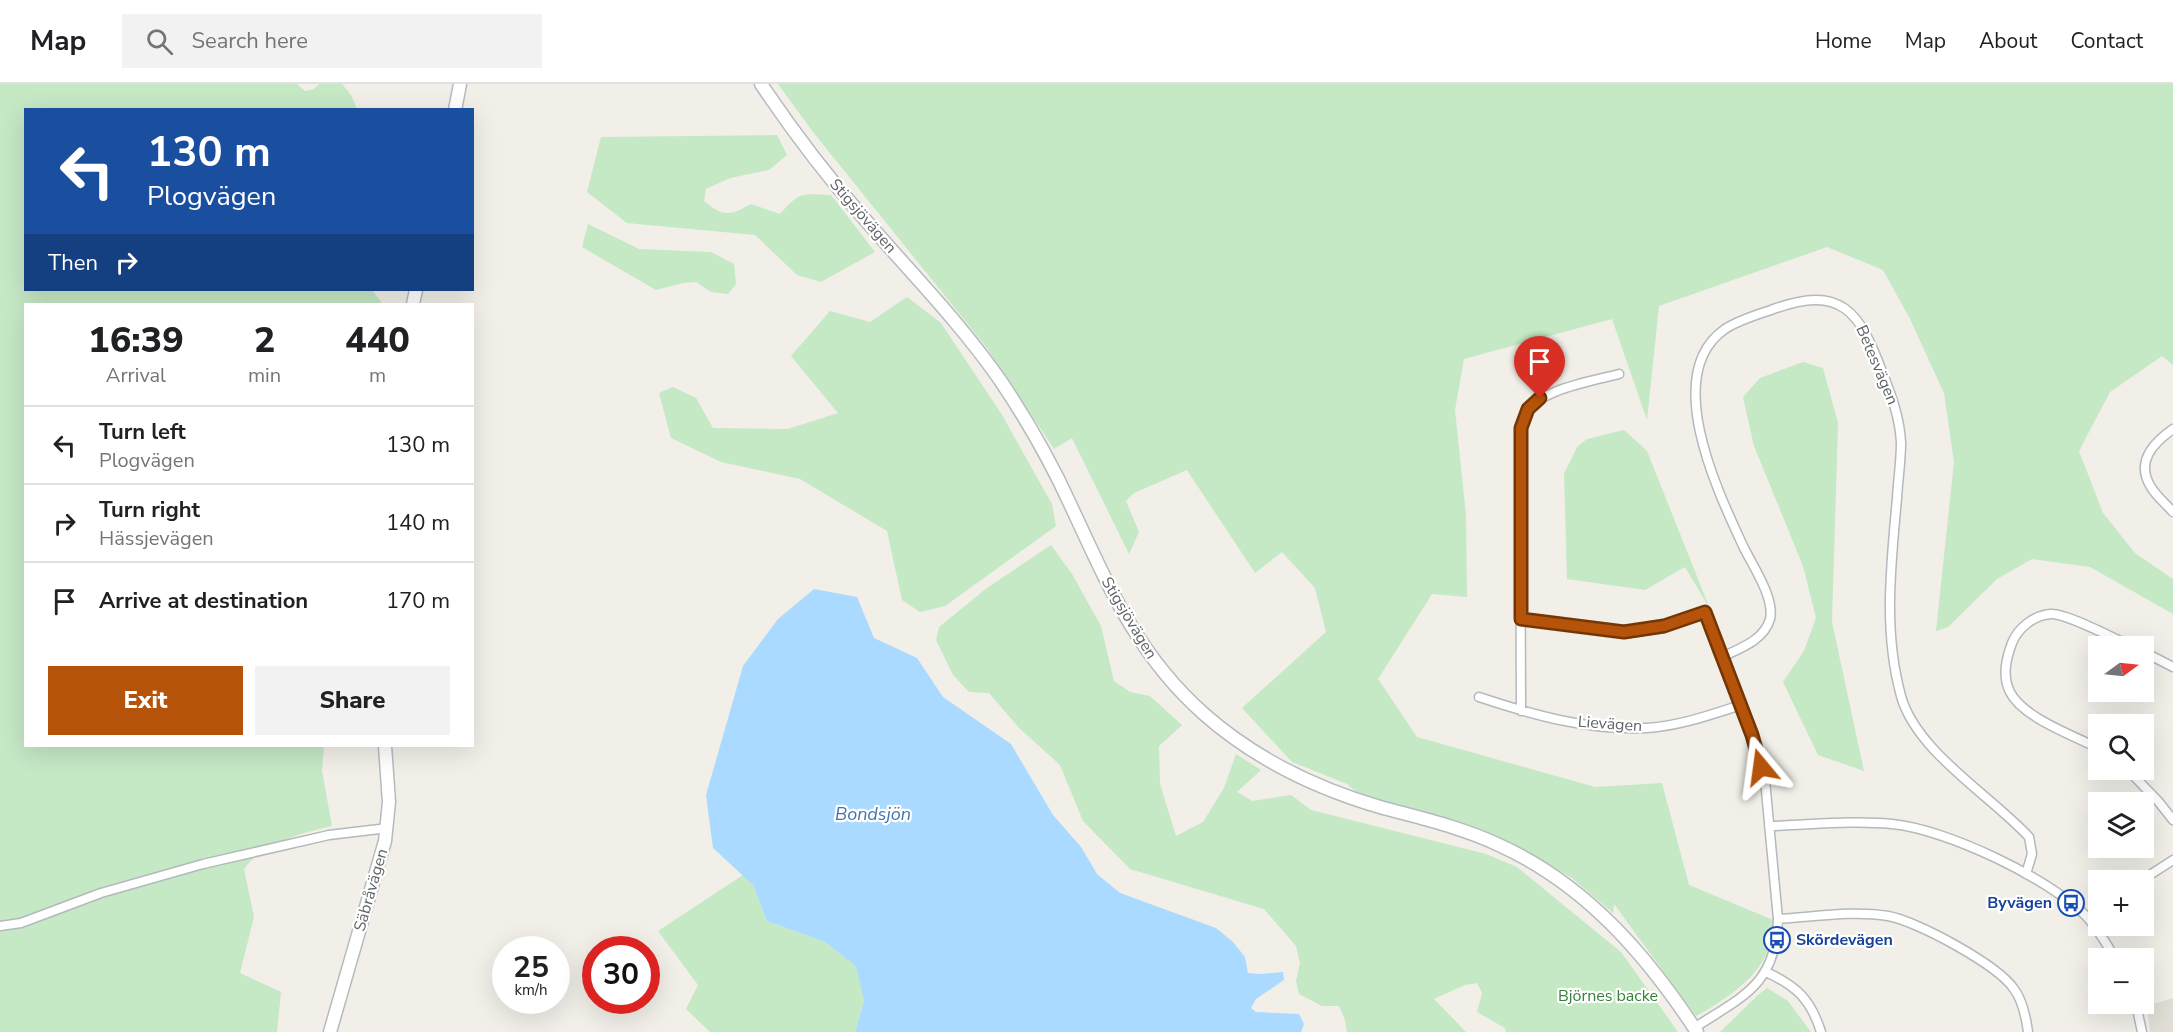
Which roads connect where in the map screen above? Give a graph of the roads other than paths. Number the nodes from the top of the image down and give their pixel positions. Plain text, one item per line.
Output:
1 (460, 84) edge
2 (761, 84) edge
3 (455, 108) edge
4 (1619, 374) dead end
5 (2173, 429) edge
6 (2173, 512) edge
7 (1521, 619) junction
8 (2108, 636) edge
9 (1724, 656) junction
10 (2154, 657) edge
11 (2173, 667) edge
12 (1479, 697) dead end
13 (1741, 705) junction
14 (1521, 711) junction
15 (2088, 743) edge
16 (385, 747) edge
17 (2138, 780) edge
18 (2173, 820) edge
19 (1769, 826) junction
20 (388, 828) junction
21 (2173, 860) edge
22 (2154, 872) edge
23 (2026, 874) junction
24 (2088, 918) edge
25 (1778, 920) junction
26 (0, 927) edge
27 (1766, 972) junction
28 (2138, 1014) edge
29 (1695, 1030) edge
30 (330, 1032) edge
31 (1821, 1032) edge
32 (2028, 1032) edge
33 (2142, 1032) edge

1 - 3 main road
2 - 29 main road, Stigsjövägen
4 - 7 street
5 - 6 street
7 - 9 street
7 - 14 street
8 - 15 street
9 - 13 street
9 - 23 street, Betesvägen
10 - 11 street
12 - 14 street, Lievägen
13 - 14 street, Lievägen
13 - 19 street
16 - 20 main road, Säbråvägen
17 - 18 street
19 - 23 street
19 - 25 street
20 - 26 street
20 - 30 main road, Säbråvägen
21 - 22 street
23 - 24 street
25 - 27 street
25 - 32 street
27 - 29 street
27 - 31 street
28 - 33 street

